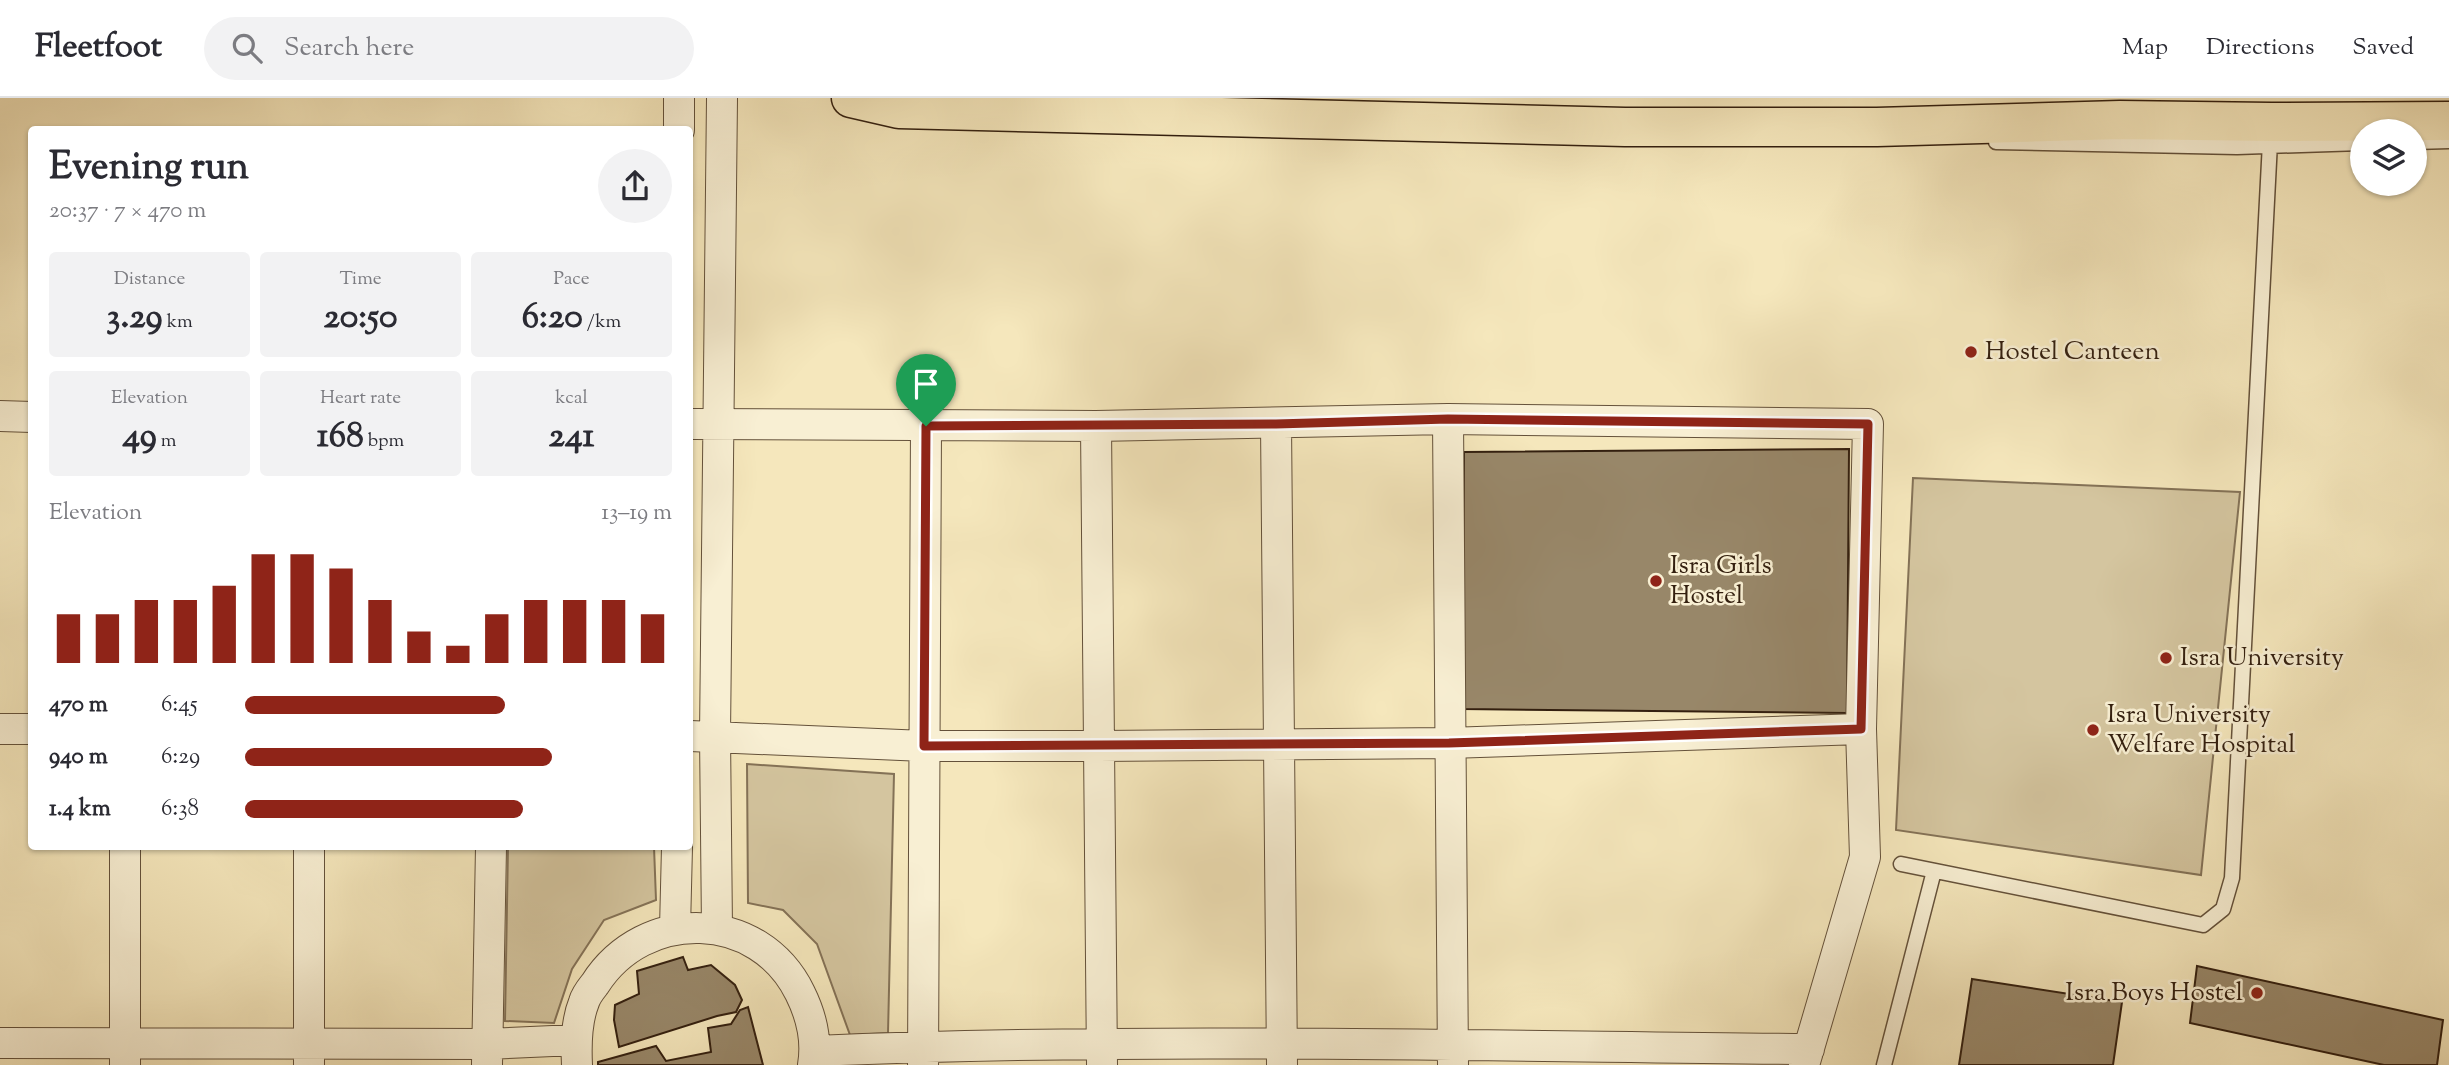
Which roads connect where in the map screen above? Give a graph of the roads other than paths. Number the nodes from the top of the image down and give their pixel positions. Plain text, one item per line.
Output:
1 (679, 98) edge
2 (722, 98) edge
3 (851, 98) edge
4 (2119, 109) edge
5 (2449, 121) edge
6 (679, 126) edge
7 (1877, 127) junction
8 (2271, 134) junction
9 (1941, 141) dead end
10 (2449, 141) edge
11 (1981, 142) dead end
12 (2350, 142) edge
13 (2427, 142) edge
14 (0, 415) edge
15 (28, 416) edge
16 (1448, 419) junction
17 (719, 423) junction
18 (693, 424) edge
19 (1276, 424) junction
20 (926, 426) junction
21 (1096, 426) junction
22 (0, 729) edge
23 (28, 729) edge
24 (1861, 729) junction
25 (702, 736) edge
26 (1449, 743) junction
27 (1279, 744) junction
28 (924, 746) junction
29 (1099, 746) junction
30 (125, 850) edge
31 (309, 850) edge
32 (491, 850) edge
33 (677, 850) edge
34 (1901, 864) dead end
35 (1934, 871) junction
36 (675, 928) junction
37 (717, 929) junction
38 (0, 1044) edge
39 (576, 1053) edge
40 (1282, 1054) edge
41 (125, 1055) edge
42 (309, 1055) edge
43 (487, 1055) edge
44 (1102, 1055) edge
45 (923, 1056) edge
46 (1453, 1056) edge
47 (1807, 1057) edge
48 (814, 1058) edge
49 (1884, 1065) edge

1 - 6 street
2 - 17 street
3 - 7 highway
4 - 7 highway
4 - 8 highway
5 - 8 highway
7 - 9 lane
8 - 11 lane
8 - 12 lane
8 - 35 lane
10 - 13 lane
14 - 15 street
16 - 19 street
16 - 24 street
16 - 26 street
17 - 18 street
17 - 20 street
17 - 25 street
19 - 21 street
19 - 27 street
20 - 21 street
20 - 28 street
21 - 29 street
22 - 23 street
24 - 26 street
24 - 47 street
25 - 28 street
25 - 37 street
26 - 27 street
26 - 46 street
27 - 29 street
27 - 40 street
28 - 29 street
28 - 45 street
29 - 44 street
30 - 41 street
31 - 42 street
32 - 43 street
33 - 36 street
34 - 35 lane
35 - 49 lane
36 - 37 street
36 - 39 street
37 - 48 street
38 - 41 street
39 - 43 street
40 - 44 street
40 - 46 street
41 - 42 street
42 - 43 street
44 - 45 street
45 - 48 street
46 - 47 street

